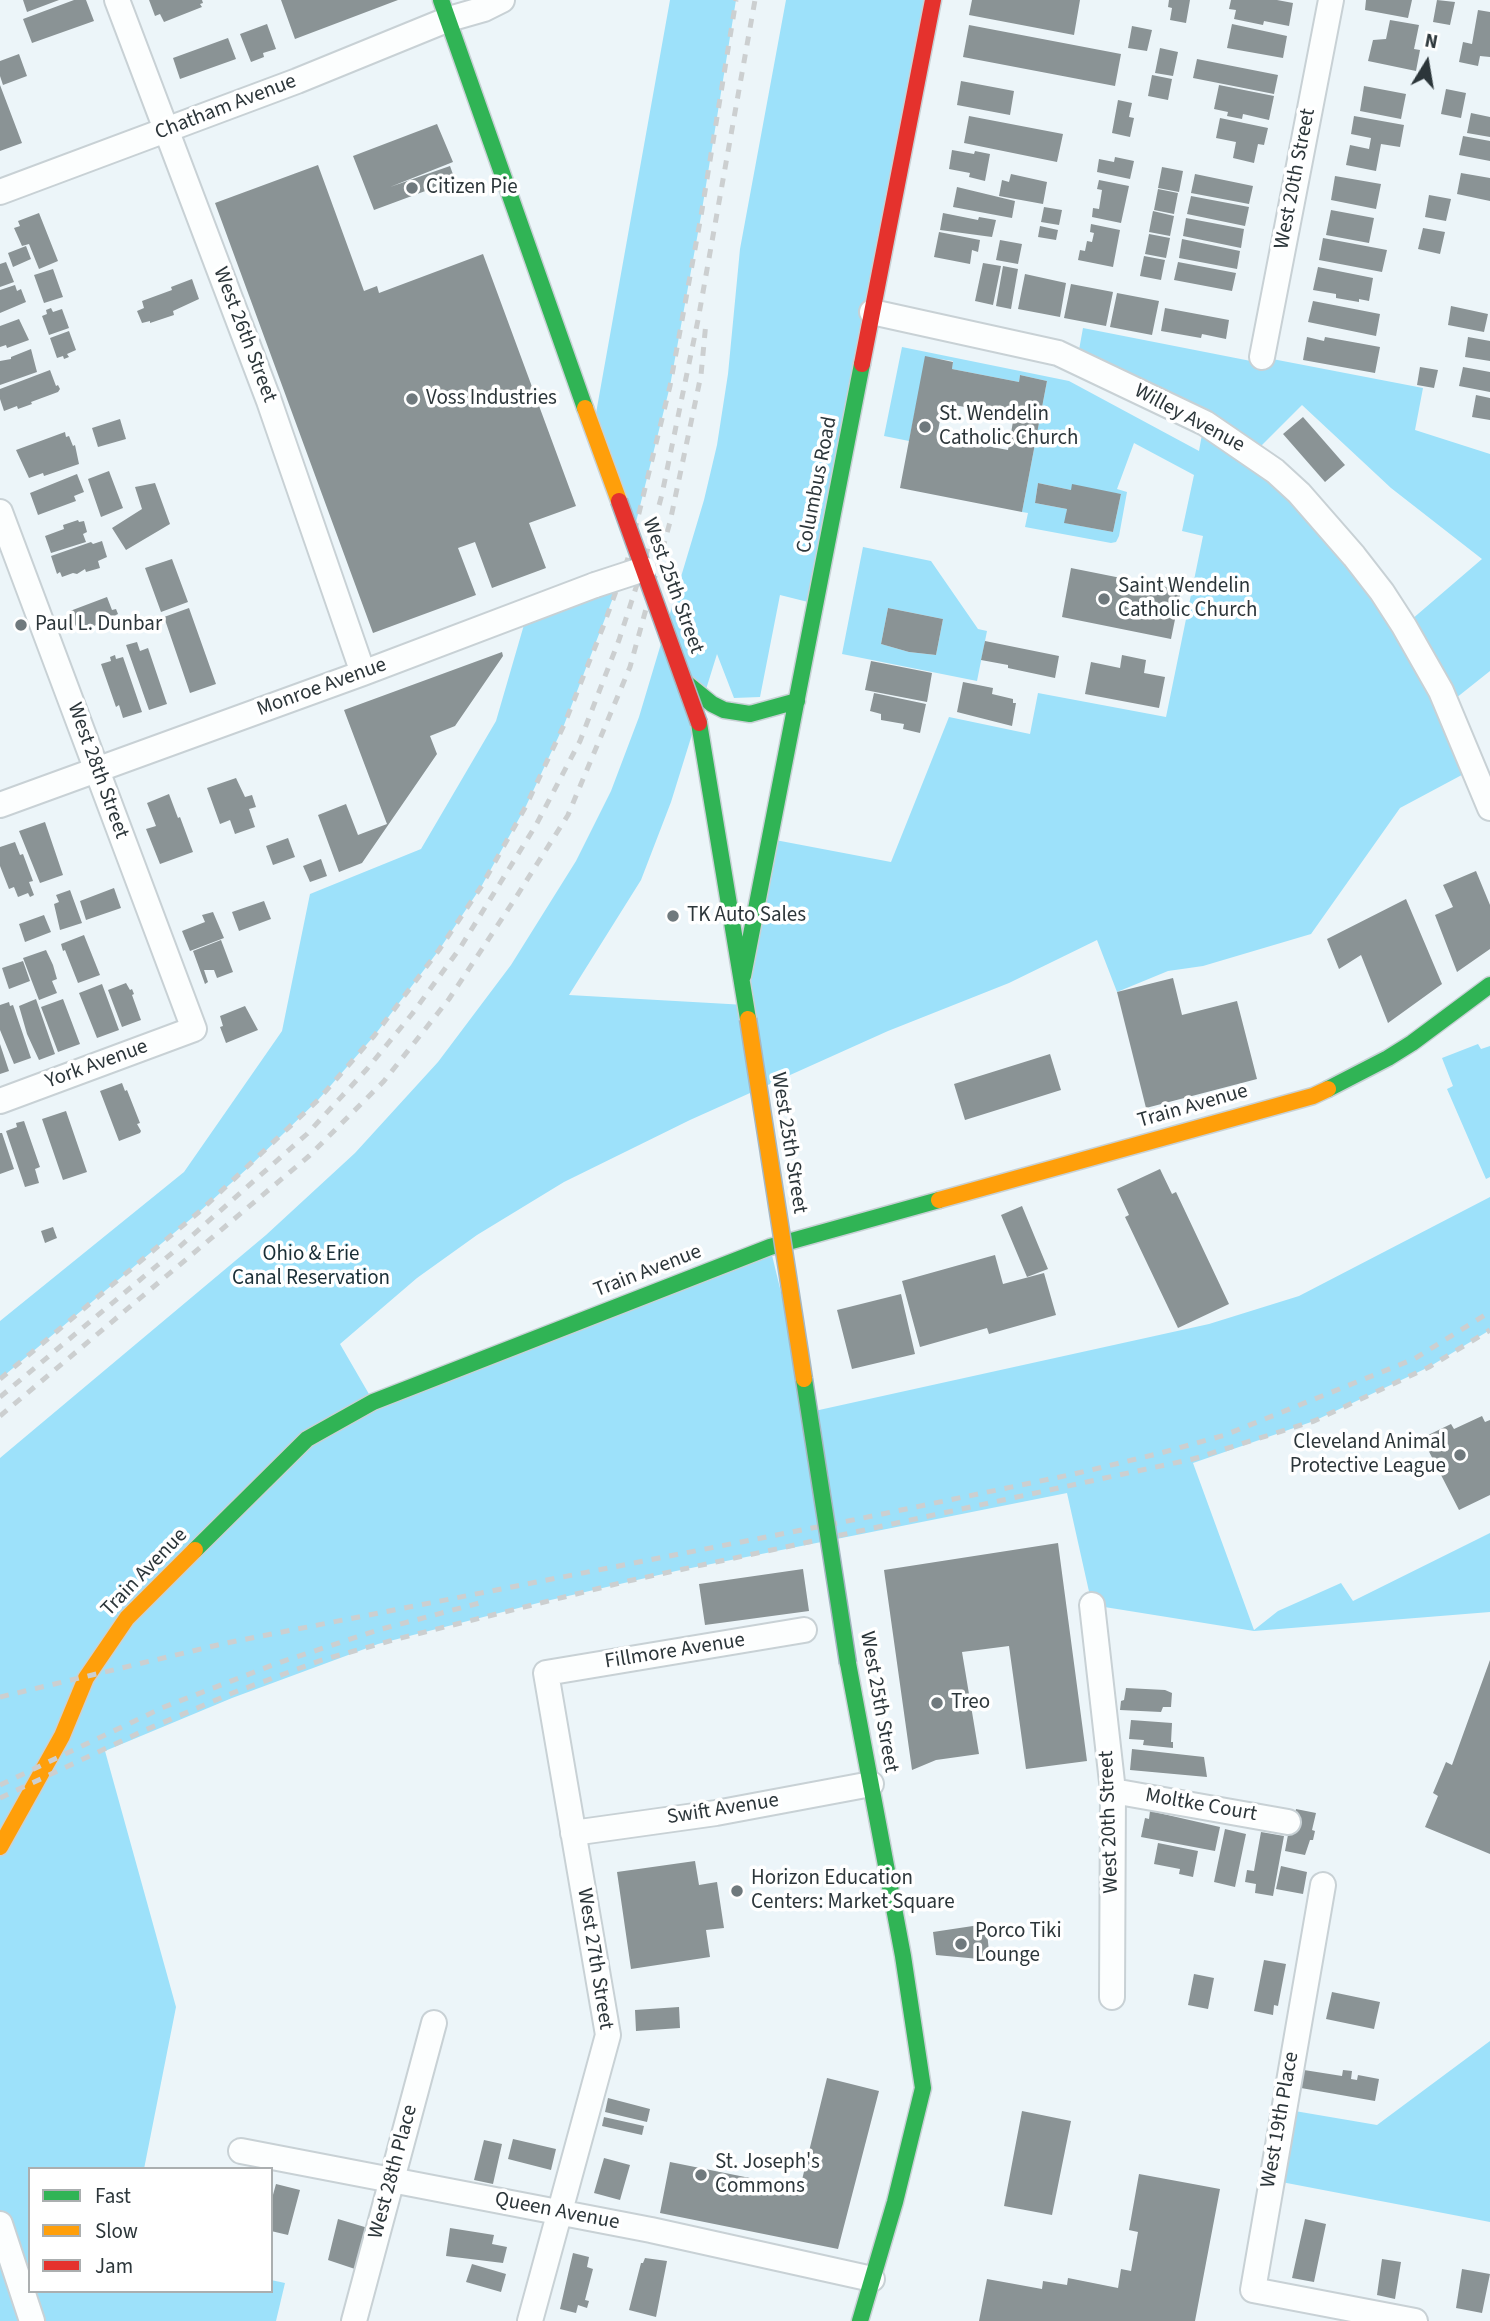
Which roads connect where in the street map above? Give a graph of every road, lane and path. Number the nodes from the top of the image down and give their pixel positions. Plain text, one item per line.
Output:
1 (117, 0) edge
2 (502, 0) edge
3 (933, 0) edge
4 (1331, 0) edge
5 (445, 10) edge
6 (167, 131) junction
7 (0, 192) edge
8 (873, 312) junction
9 (1262, 357) dead end
10 (0, 512) edge
11 (644, 569) junction
12 (363, 673) junction
13 (685, 682) junction
14 (797, 701) junction
15 (96, 769) junction
16 (0, 805) edge
17 (1490, 808) edge
18 (743, 979) junction
19 (1490, 985) edge
20 (194, 1029) joint
21 (0, 1101) edge
22 (1092, 1605) dead end
23 (804, 1630) dead end
24 (545, 1673) joint
25 (872, 1784) junction
26 (1113, 1791) junction
27 (1288, 1822) dead end
28 (573, 1833) junction
29 (0, 1847) edge
30 (1323, 1885) dead end
31 (1112, 1997) dead end
32 (434, 2023) dead end
33 (241, 2151) dead end
34 (392, 2180) junction
35 (558, 2213) junction
36 (0, 2224) edge
37 (872, 2278) junction
38 (1316, 2312) edge
39 (32, 2321) edge
40 (354, 2321) edge
41 (530, 2321) edge
42 (860, 2321) edge
43 (1415, 2321) edge

1 - 6 street, West 26th Street
2 - 5 street, Chatham Avenue
3 - 8 street, Columbus Road
4 - 9 street, West 20th Street
5 - 6 street, Chatham Avenue
5 - 11 street, West 25th Street, bridge
6 - 7 street, Chatham Avenue
6 - 12 street, West 26th Street
8 - 14 street, Columbus Road
8 - 17 street, Willey Avenue
10 - 15 street, West 28th Street
11 - 12 street, Monroe Avenue, bridge
11 - 13 street, West 25th Street, bridge
12 - 15 street, Monroe Avenue
13 - 14 street
13 - 18 street, West 25th Street, bridge
14 - 18 street, Columbus Road
15 - 16 street, Monroe Avenue
15 - 20 street, West 28th Street
18 - 25 street, West 25th Street, bridge
19 - 29 street, Train Avenue
20 - 21 street, York Avenue
22 - 26 street, West 20th Street
23 - 24 street, Fillmore Avenue
24 - 28 street, West 27th Street
25 - 28 street, Swift Avenue
25 - 37 street, West 25th Street
26 - 27 street, Moltke Court
26 - 31 street, West 20th Street
28 - 35 street, West 27th Street
30 - 38 street, West 19th Place
32 - 34 street, West 28th Place
33 - 34 street, Queen Avenue
34 - 35 street, Queen Avenue
34 - 40 street, West 28th Place
35 - 37 street, Queen Avenue
35 - 41 street, West 27th Street
36 - 39 street
37 - 42 street, West 25th Street
38 - 43 street

